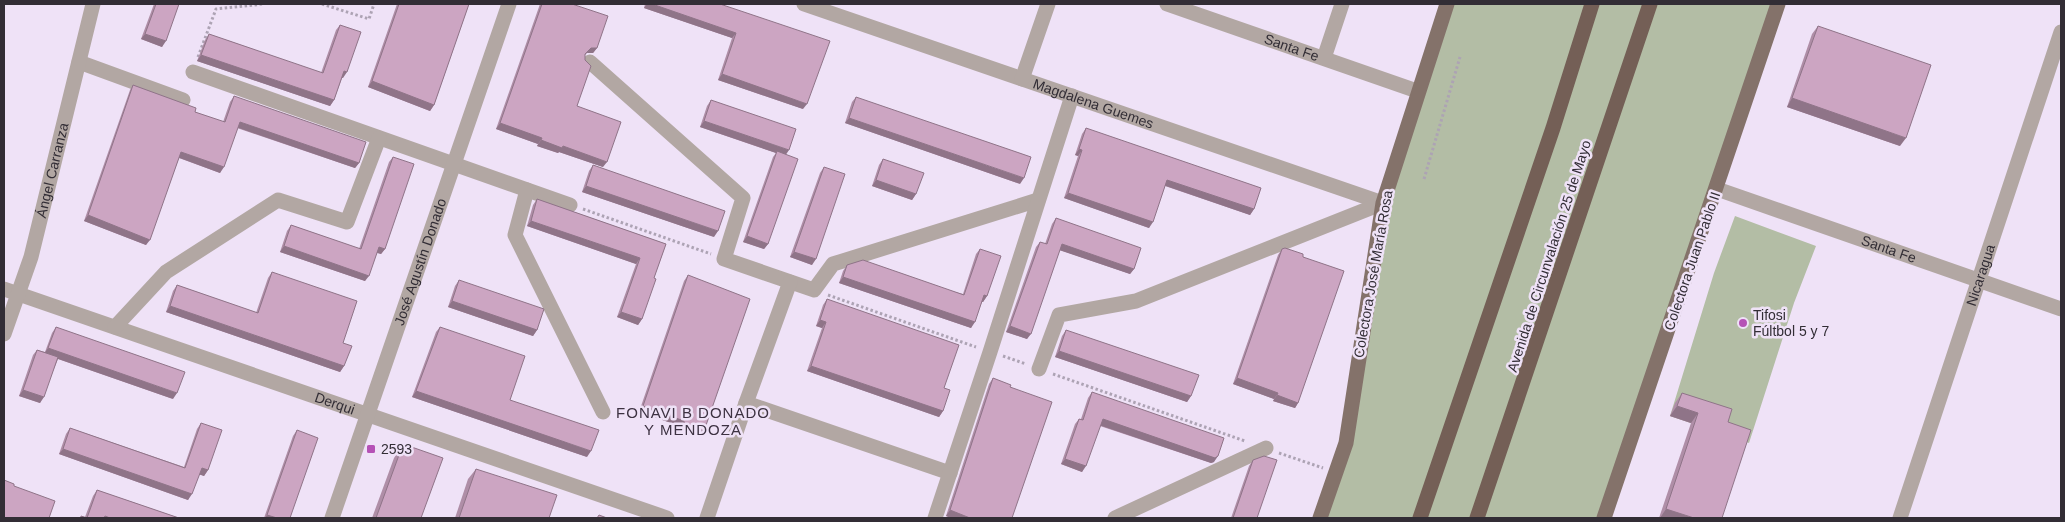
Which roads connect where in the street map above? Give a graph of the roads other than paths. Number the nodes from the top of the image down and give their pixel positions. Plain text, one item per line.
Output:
1 (93, 4) edge
2 (509, 4) edge
3 (804, 4) edge
4 (1048, 4) edge
5 (1167, 4) edge
6 (1342, 4) edge
7 (1446, 4) edge
8 (1592, 4) edge
9 (1650, 4) edge
10 (1778, 4) edge
11 (2061, 32) edge
12 (1324, 58) junction
13 (79, 62) junction
14 (590, 62) edge
15 (193, 72) road end
16 (1022, 79) junction
17 (1417, 91) junction
18 (1072, 96) junction
19 (183, 100) dead end
20 (379, 138) junction
21 (454, 165) junction
22 (1716, 189) junction
23 (527, 190) junction
24 (1038, 200) junction
25 (1382, 203) junction
26 (570, 205) road end
27 (1978, 280) junction
28 (790, 282) junction
29 (11, 291) edge
30 (2061, 309) edge
31 (115, 327) junction
32 (4, 334) edge
33 (1039, 369) road end
34 (1522, 389) junction
35 (746, 403) junction
36 (603, 412) dead end
37 (367, 415) junction
38 (1266, 448) road end
39 (950, 473) junction
40 (332, 518) edge
41 (667, 518) edge
42 (707, 518) edge
43 (935, 518) edge
44 (1115, 518) edge
45 (1320, 518) edge
46 (1420, 518) edge
47 (1477, 518) edge
48 (1489, 518) edge
49 (1604, 518) edge
50 (1900, 518) edge

1 - 13 street, Ángel Carranza
2 - 21 street, José Agustín Donado
3 - 16 street, Magdalena Guemes
4 - 16 street
5 - 12 street, Santa Fe
6 - 12 street
7 - 17 main road, Colectora José María Rosa
8 - 46 highway
9 - 34 highway, Avenida de Circunvalación 25 de Mayo
10 - 22 main road, Colectora Juan Pablo II
11 - 27 street, Nicaragua
12 - 17 street, Santa Fe
13 - 19 street
13 - 29 street, Ángel Carranza
14 - 28 street
15 - 20 street
16 - 18 street, Magdalena Guemes
17 - 25 main road, Colectora José María Rosa
18 - 24 street
18 - 25 street, Magdalena Guemes
20 - 21 street
20 - 31 street
21 - 23 street
21 - 37 street, José Agustín Donado
22 - 27 street, Santa Fe
22 - 49 main road, Colectora Juan Pablo II
23 - 26 street
23 - 36 street
24 - 28 street
24 - 39 street
25 - 33 street
25 - 45 main road, Colectora José María Rosa
27 - 30 street, Santa Fe
27 - 50 street, Nicaragua
28 - 35 street
29 - 31 street, Derqui
29 - 32 street, Ángel Carranza
31 - 37 street, Derqui
34 - 47 highway, Avenida de Circunvalación 25 de Mayo
34 - 48 highway
35 - 39 street
35 - 42 street
37 - 40 street, José Agustín Donado
37 - 41 street, Derqui
38 - 44 street
39 - 43 street

